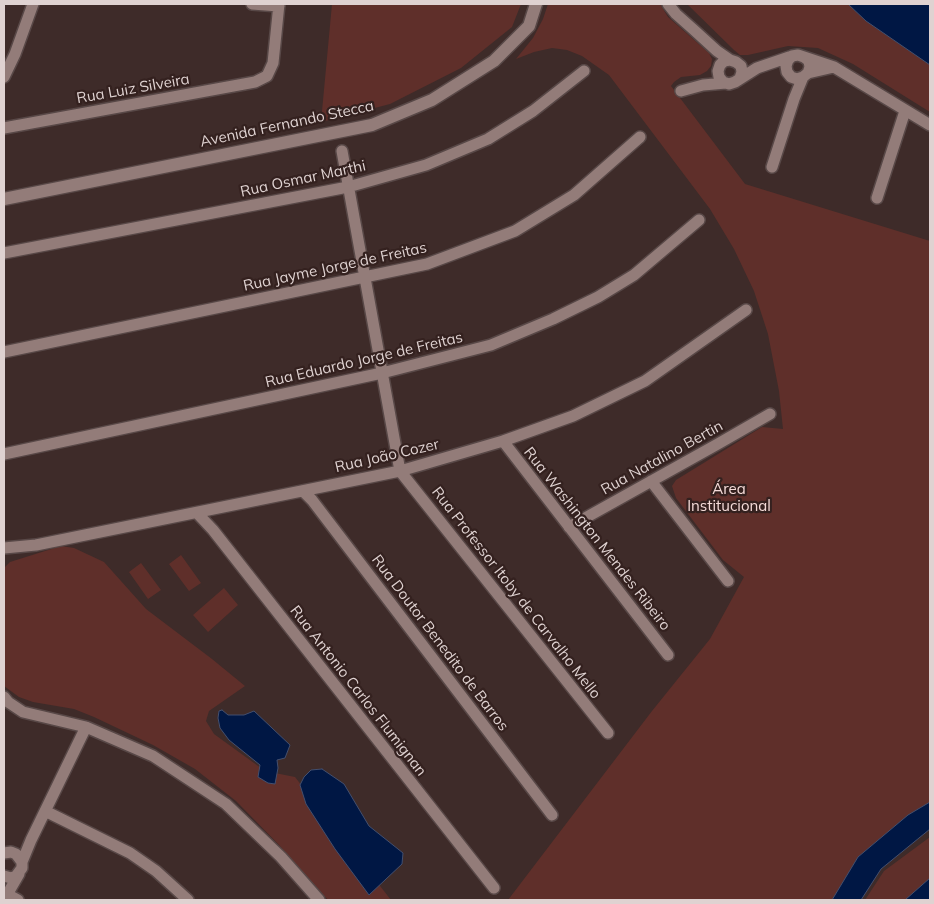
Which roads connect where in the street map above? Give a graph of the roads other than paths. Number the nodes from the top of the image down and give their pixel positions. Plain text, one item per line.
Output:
1 (32, 4) edge
2 (252, 4) edge
3 (536, 4) edge
4 (668, 4) edge
5 (279, 5) edge
6 (717, 51) junction
7 (792, 56) junction
8 (804, 56) junction
9 (730, 60) junction
10 (741, 66) junction
11 (762, 66) junction
12 (834, 67) junction
13 (719, 68) junction
14 (584, 71) dead end
15 (789, 75) junction
16 (806, 75) junction
17 (4, 77) edge
18 (740, 78) junction
19 (726, 83) junction
20 (702, 85) junction
21 (681, 91) dead end
22 (794, 99) junction
23 (905, 111) junction
24 (930, 125) edge
25 (4, 128) edge
26 (640, 137) dead end
27 (342, 151) dead end
28 (772, 167) dead end
29 (348, 187) junction
30 (877, 198) dead end
31 (4, 199) edge
32 (699, 220) dead end
33 (4, 253) edge
34 (365, 278) junction
35 (746, 310) dead end
36 (4, 352) edge
37 (382, 373) junction
38 (770, 414) dead end
39 (502, 442) junction
40 (4, 454) edge
41 (400, 471) junction
42 (651, 481) junction
43 (303, 491) junction
44 (197, 513) junction
45 (569, 527) junction
46 (4, 548) edge
47 (728, 581) dead end
48 (668, 656) dead end
49 (4, 697) edge
50 (86, 727) junction
51 (608, 734) dead end
52 (45, 811) junction
53 (552, 815) dead end
54 (31, 840) junction
55 (6, 852) edge
56 (21, 868) junction
57 (4, 876) edge
58 (494, 888) dead end
59 (5, 893) edge
60 (18, 900) edge
61 (188, 900) edge
62 (319, 900) edge

1 - 17 street
2 - 5 street
3 - 31 street, Avenida Fernando Stecca
4 - 6 street
5 - 25 street, Rua Luiz Silveira
6 - 9 street
6 - 13 street
7 - 8 street
7 - 11 street
7 - 15 street
8 - 12 street
8 - 16 street
9 - 10 street
9 - 13 street
10 - 11 street
10 - 18 street
11 - 15 street
11 - 18 street
12 - 16 street
12 - 23 street
13 - 19 street
13 - 20 street
14 - 29 street, Rua Osmar Marthi
15 - 16 street
15 - 22 street
16 - 22 street
18 - 19 street
19 - 20 street
20 - 21 street
22 - 28 street
23 - 24 street
23 - 30 street
26 - 34 street, Rua Jayme Jorge de Freitas
27 - 29 street
29 - 33 street, Rua Osmar Marthi
29 - 34 street
32 - 37 street, Rua Eduardo Jorge de Freitas
34 - 36 street, Rua Jayme Jorge de Freitas
34 - 37 street
35 - 39 street, Rua João Cozer
37 - 40 street, Rua Eduardo Jorge de Freitas
37 - 41 street
38 - 42 street, Rua Natalino Bertin
39 - 41 street, Rua João Cozer
39 - 45 street, Rua Washington Mendes Ribeiro
41 - 43 street, Rua João Cozer
41 - 51 street, Rua Professor Itoby de Carvalho Mello
42 - 45 street, Rua Natalino Bertin
42 - 47 street
43 - 44 street, Rua João Cozer
43 - 53 street, Rua Doutor Benedito de Barros
44 - 46 street, Rua João Cozer
44 - 58 street, Rua Antonio Carlos Flumignan
45 - 48 street, Rua Washington Mendes Ribeiro
49 - 50 street
50 - 52 street
50 - 62 street
52 - 54 street
52 - 61 street
54 - 55 street
54 - 56 street
55 - 56 street
56 - 57 street
56 - 59 street
59 - 60 street

